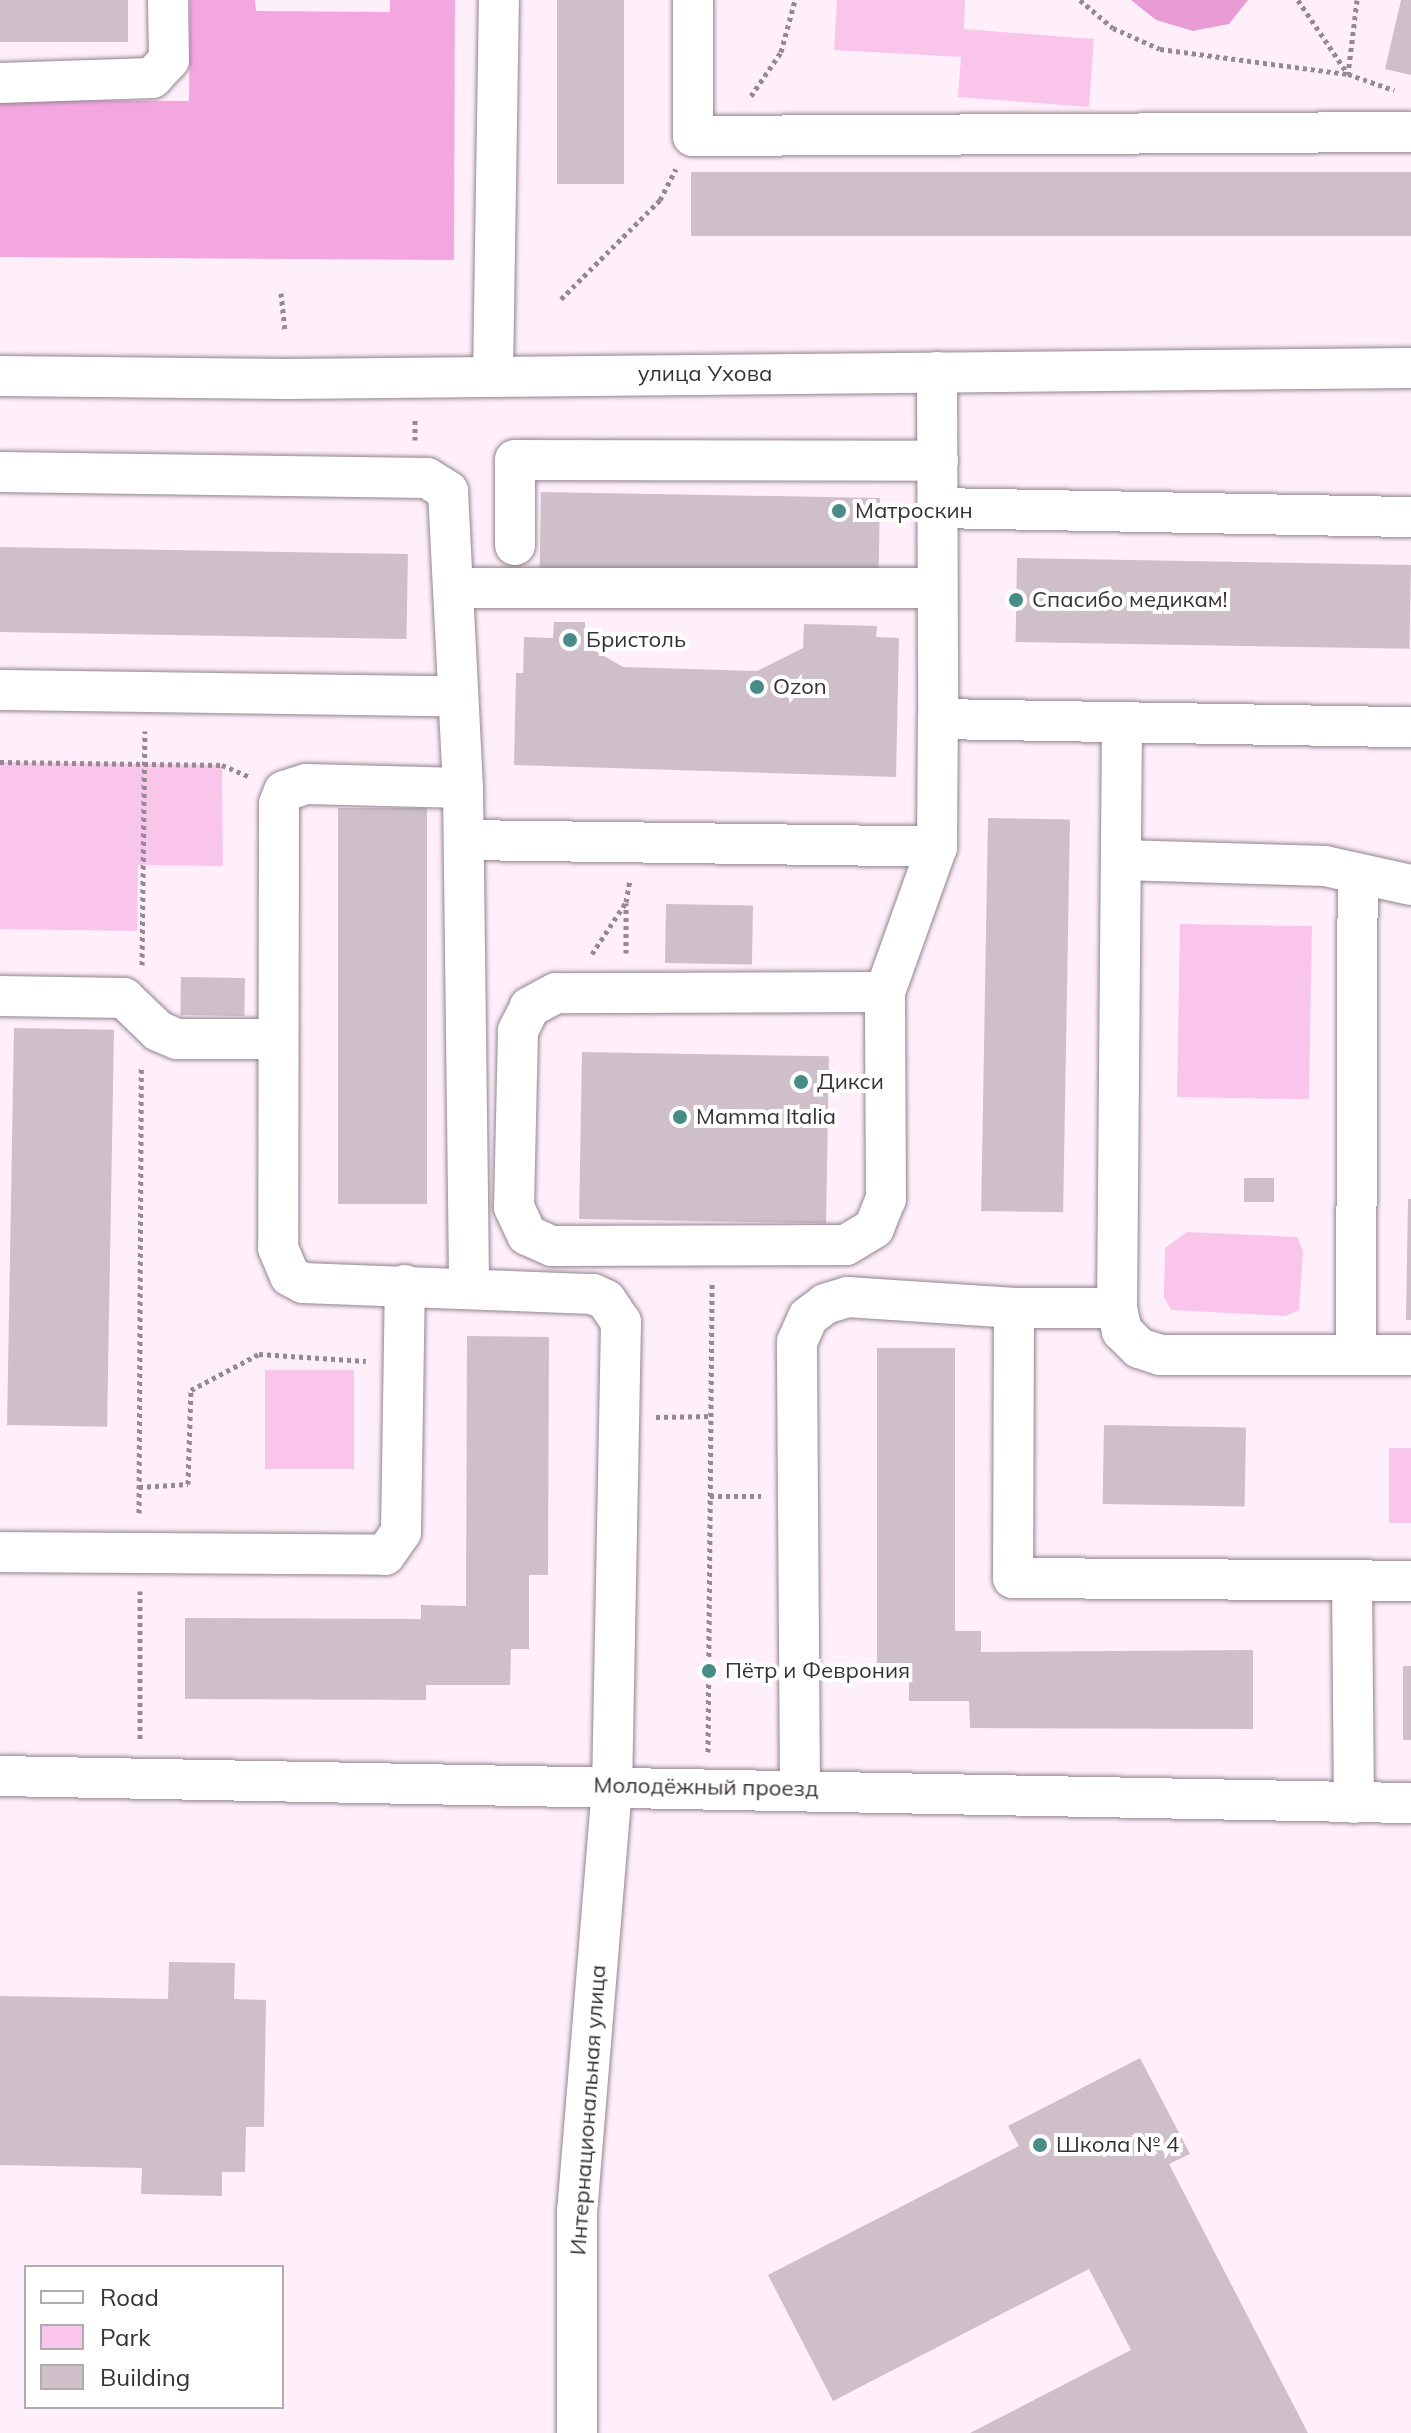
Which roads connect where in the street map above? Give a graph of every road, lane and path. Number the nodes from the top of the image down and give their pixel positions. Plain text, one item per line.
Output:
1 (168, 0) edge
2 (499, 0) edge
3 (693, 0) edge
4 (795, 0) edge
5 (1080, 0) edge
6 (1298, 0) edge
7 (1357, 0) edge
8 (1348, 74) junction
9 (0, 83) edge
10 (1398, 91) dead end
11 (1411, 132) edge
12 (708, 136) junction
13 (281, 293) dead end
14 (561, 299) dead end
15 (285, 331) dead end
16 (1411, 368) edge
17 (937, 372) junction
18 (0, 376) edge
19 (493, 376) junction
20 (938, 461) junction
21 (0, 472) edge
22 (938, 508) junction
23 (1411, 517) edge
24 (515, 545) dead end
25 (455, 588) junction
26 (937, 588) junction
27 (0, 690) edge
28 (146, 692) junction
29 (458, 696) junction
30 (938, 719) junction
31 (1122, 724) junction
32 (1411, 727) edge
33 (0, 762) edge
34 (145, 764) junction
35 (463, 788) junction
36 (284, 791) junction
37 (464, 840) junction
38 (636, 843) junction
39 (937, 847) junction
40 (1121, 860) junction
41 (1358, 875) junction
42 (1411, 885) edge
43 (626, 902) junction
44 (885, 992) junction
45 (566, 993) junction
46 (626, 993) junction
47 (0, 996) edge
48 (142, 1010) junction
49 (275, 1039) junction
50 (713, 1245) junction
51 (405, 1285) junction
52 (469, 1287) junction
53 (1014, 1308) junction
54 (1117, 1308) junction
55 (1356, 1355) junction
56 (1411, 1355) edge
57 (403, 1363) junction
58 (711, 1416) junction
59 (619, 1417) junction
60 (139, 1487) junction
61 (710, 1496) junction
62 (798, 1496) junction
63 (0, 1552) edge
64 (139, 1554) junction
65 (1352, 1581) junction
66 (1411, 1581) edge
67 (709, 1719) dead end
68 (140, 1746) dead end
69 (0, 1776) edge
70 (612, 1787) junction
71 (800, 1788) junction
72 (1354, 1803) junction
73 (1411, 1803) edge
74 (577, 2433) edge

1 - 9 street
2 - 19 street
3 - 12 street
4 - 12 path
5 - 8 path
6 - 8 path
7 - 8 path
8 - 10 path
11 - 12 street
12 - 14 path
13 - 15 path
16 - 17 street, улица Ухова
17 - 19 street, улица Ухова
17 - 20 street
18 - 19 street, улица Ухова
20 - 22 street
20 - 24 street
21 - 25 street
22 - 23 street
22 - 26 street
25 - 26 street
25 - 29 street
26 - 30 street
27 - 28 street
28 - 29 street
28 - 34 path
29 - 35 street
30 - 31 street
30 - 39 street
31 - 32 street
31 - 40 street
33 - 34 path
34 - 36 path
34 - 48 path
35 - 36 street
35 - 37 street
36 - 49 street
37 - 38 street
37 - 52 street
38 - 39 street
38 - 43 path
39 - 44 street
40 - 41 street
40 - 54 street
41 - 42 street
41 - 55 street
43 - 45 path
43 - 46 path
44 - 46 street
44 - 50 street
45 - 46 street
45 - 50 street
47 - 48 street
48 - 49 street
48 - 60 path
49 - 51 street
50 - 58 path
51 - 52 street
51 - 57 street
52 - 59 street, Интернациональная улица
53 - 54 street
53 - 62 street
53 - 65 street
54 - 55 street
55 - 56 street
57 - 60 path
57 - 64 street
58 - 59 path
58 - 61 path
59 - 70 street, Интернациональная улица
60 - 64 path
61 - 62 path
61 - 67 path
62 - 71 street
63 - 64 street
64 - 68 path
65 - 66 street
65 - 72 street
69 - 70 street, Молодёжный проезд
70 - 71 street, Молодёжный проезд
70 - 74 street, Интернациональная улица
71 - 72 street, Молодёжный проезд
72 - 73 street, Молодёжный проезд

